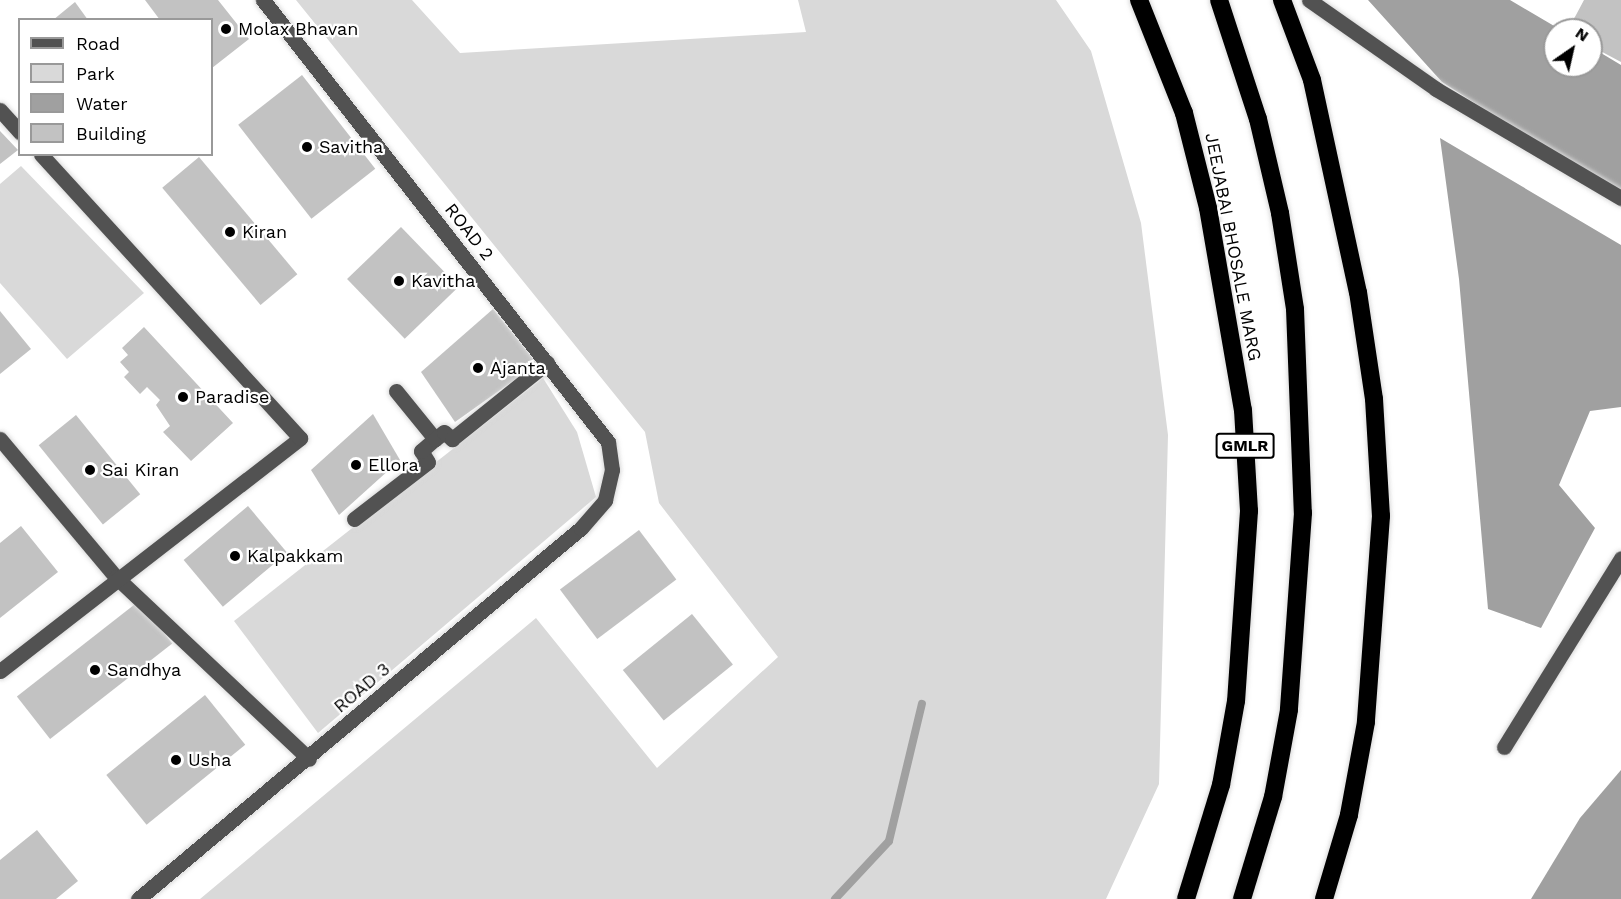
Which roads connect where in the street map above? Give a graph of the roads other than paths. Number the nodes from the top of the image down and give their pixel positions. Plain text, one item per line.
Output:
1 (263, 0) edge
2 (1139, 0) edge
3 (1219, 0) edge
4 (1282, 0) edge
5 (1309, 0) edge
6 (0, 110) edge
7 (18, 130) edge
8 (42, 156) edge
9 (1621, 198) edge
10 (547, 363) junction
11 (396, 391) dead end
12 (0, 439) edge
13 (435, 439) junction
14 (605, 500) joint
15 (354, 519) dead end
16 (1621, 558) edge
17 (116, 577) junction
18 (0, 670) edge
19 (1504, 747) dead end
20 (309, 759) junction
21 (138, 899) edge
22 (1186, 899) edge
23 (1242, 899) edge
24 (1324, 899) edge

1 - 10 street, ROAD 2
2 - 22 highway, JEEJABAI BHOSALE MARG / GMLR
3 - 23 highway
4 - 24 highway
5 - 9 street
6 - 7 street
8 - 17 street
10 - 13 street
10 - 14 street, ROAD 2
11 - 13 street
12 - 17 street
13 - 15 street
14 - 20 street, ROAD 3
16 - 19 street
17 - 18 street
17 - 20 street
20 - 21 street, ROAD 3

